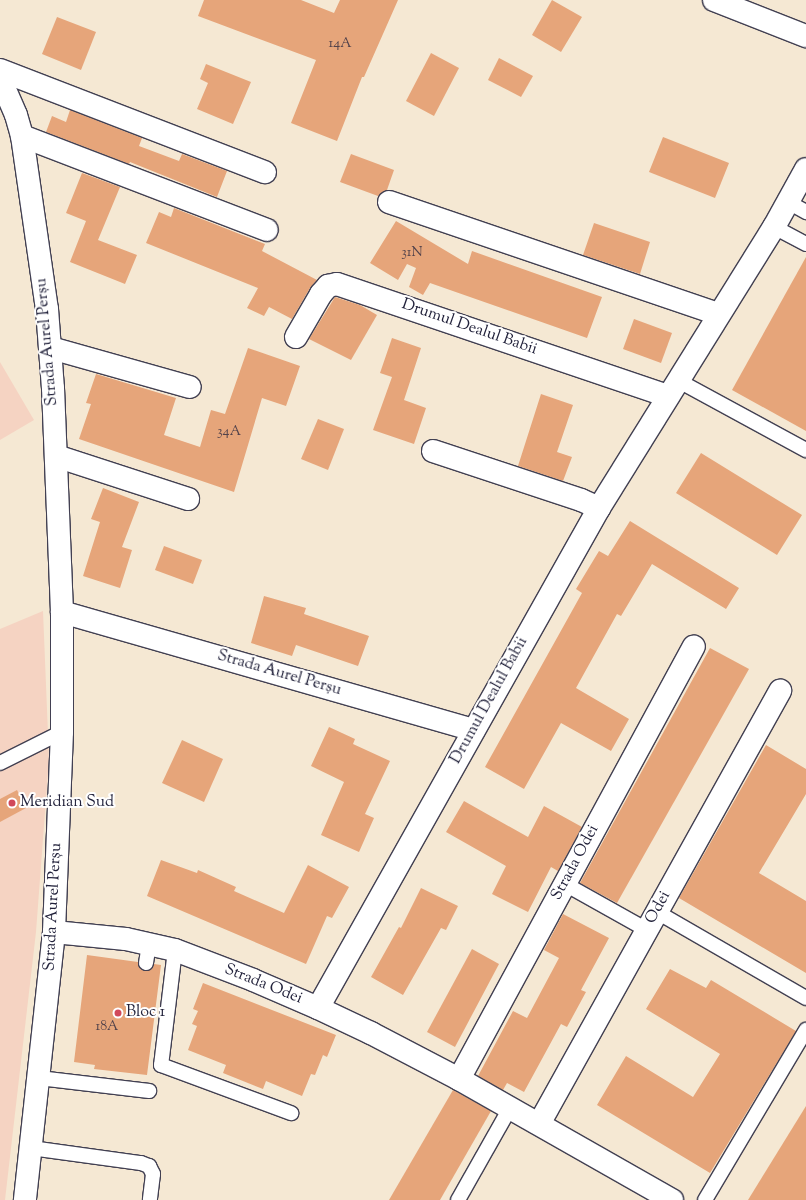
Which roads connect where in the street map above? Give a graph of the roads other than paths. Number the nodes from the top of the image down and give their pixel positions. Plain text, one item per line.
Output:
1 (714, 0) edge
2 (806, 36) edge
3 (0, 70) edge
4 (0, 78) edge
5 (22, 136) junction
6 (806, 170) edge
7 (265, 172) dead end
8 (389, 202) dead end
9 (797, 207) edge
10 (774, 227) junction
11 (267, 230) dead end
12 (806, 244) edge
13 (718, 314) junction
14 (296, 337) dead end
15 (51, 348) junction
16 (190, 387) dead end
17 (672, 388) junction
18 (806, 450) edge
19 (433, 451) dead end
20 (56, 456) junction
21 (188, 499) dead end
22 (599, 508) junction
23 (62, 612) junction
24 (694, 647) dead end
25 (780, 691) dead end
26 (473, 730) junction
27 (62, 732) junction
28 (0, 763) edge
29 (565, 884) junction
30 (652, 921) junction
31 (54, 932) junction
32 (175, 950) junction
33 (806, 998) edge
34 (318, 1008) junction
35 (806, 1030) edge
36 (39, 1078) junction
37 (459, 1079) junction
38 (149, 1091) dead end
39 (510, 1108) junction
40 (291, 1113) dead end
41 (539, 1124) junction
42 (31, 1148) junction
43 (25, 1200) edge
44 (150, 1200) edge
45 (458, 1200) edge
46 (672, 1200) edge
47 (705, 1200) edge

1 - 2 street
3 - 7 street
4 - 5 street, Strada Aurel Perșu
5 - 11 street
5 - 15 street, Strada Aurel Perșu
6 - 9 street, Drumul Dealul Babii
8 - 13 street
9 - 10 street, Drumul Dealul Babii
10 - 12 lane
10 - 13 street, Drumul Dealul Babii
13 - 17 street, Drumul Dealul Babii
14 - 17 street, Drumul Dealul Babii
15 - 16 street
15 - 20 street, Strada Aurel Perșu
17 - 18 lane
17 - 22 street, Drumul Dealul Babii
19 - 22 street
20 - 21 street
20 - 23 street, Strada Aurel Perșu
22 - 26 street, Drumul Dealul Babii
23 - 26 street, Strada Aurel Perșu
23 - 27 street, Strada Aurel Perșu
24 - 29 street, Strada Odei
25 - 30 street, Odei
26 - 34 street, Drumul Dealul Babii
27 - 28 lane
27 - 31 street, Strada Aurel Perșu
29 - 30 lane
29 - 37 street, Strada Odei
30 - 33 lane
30 - 41 street, Odei
31 - 32 street, Strada Odei
31 - 36 street, Strada Aurel Perșu
32 - 34 street, Strada Odei
32 - 40 lane
34 - 37 street, Strada Odei
35 - 47 lane
36 - 38 lane
36 - 42 street, Strada Aurel Perșu
37 - 39 street, Strada Odei
39 - 41 street, Strada Odei
39 - 45 lane
41 - 46 street, Strada Odei
42 - 43 street, Strada Aurel Perșu
42 - 44 lane

